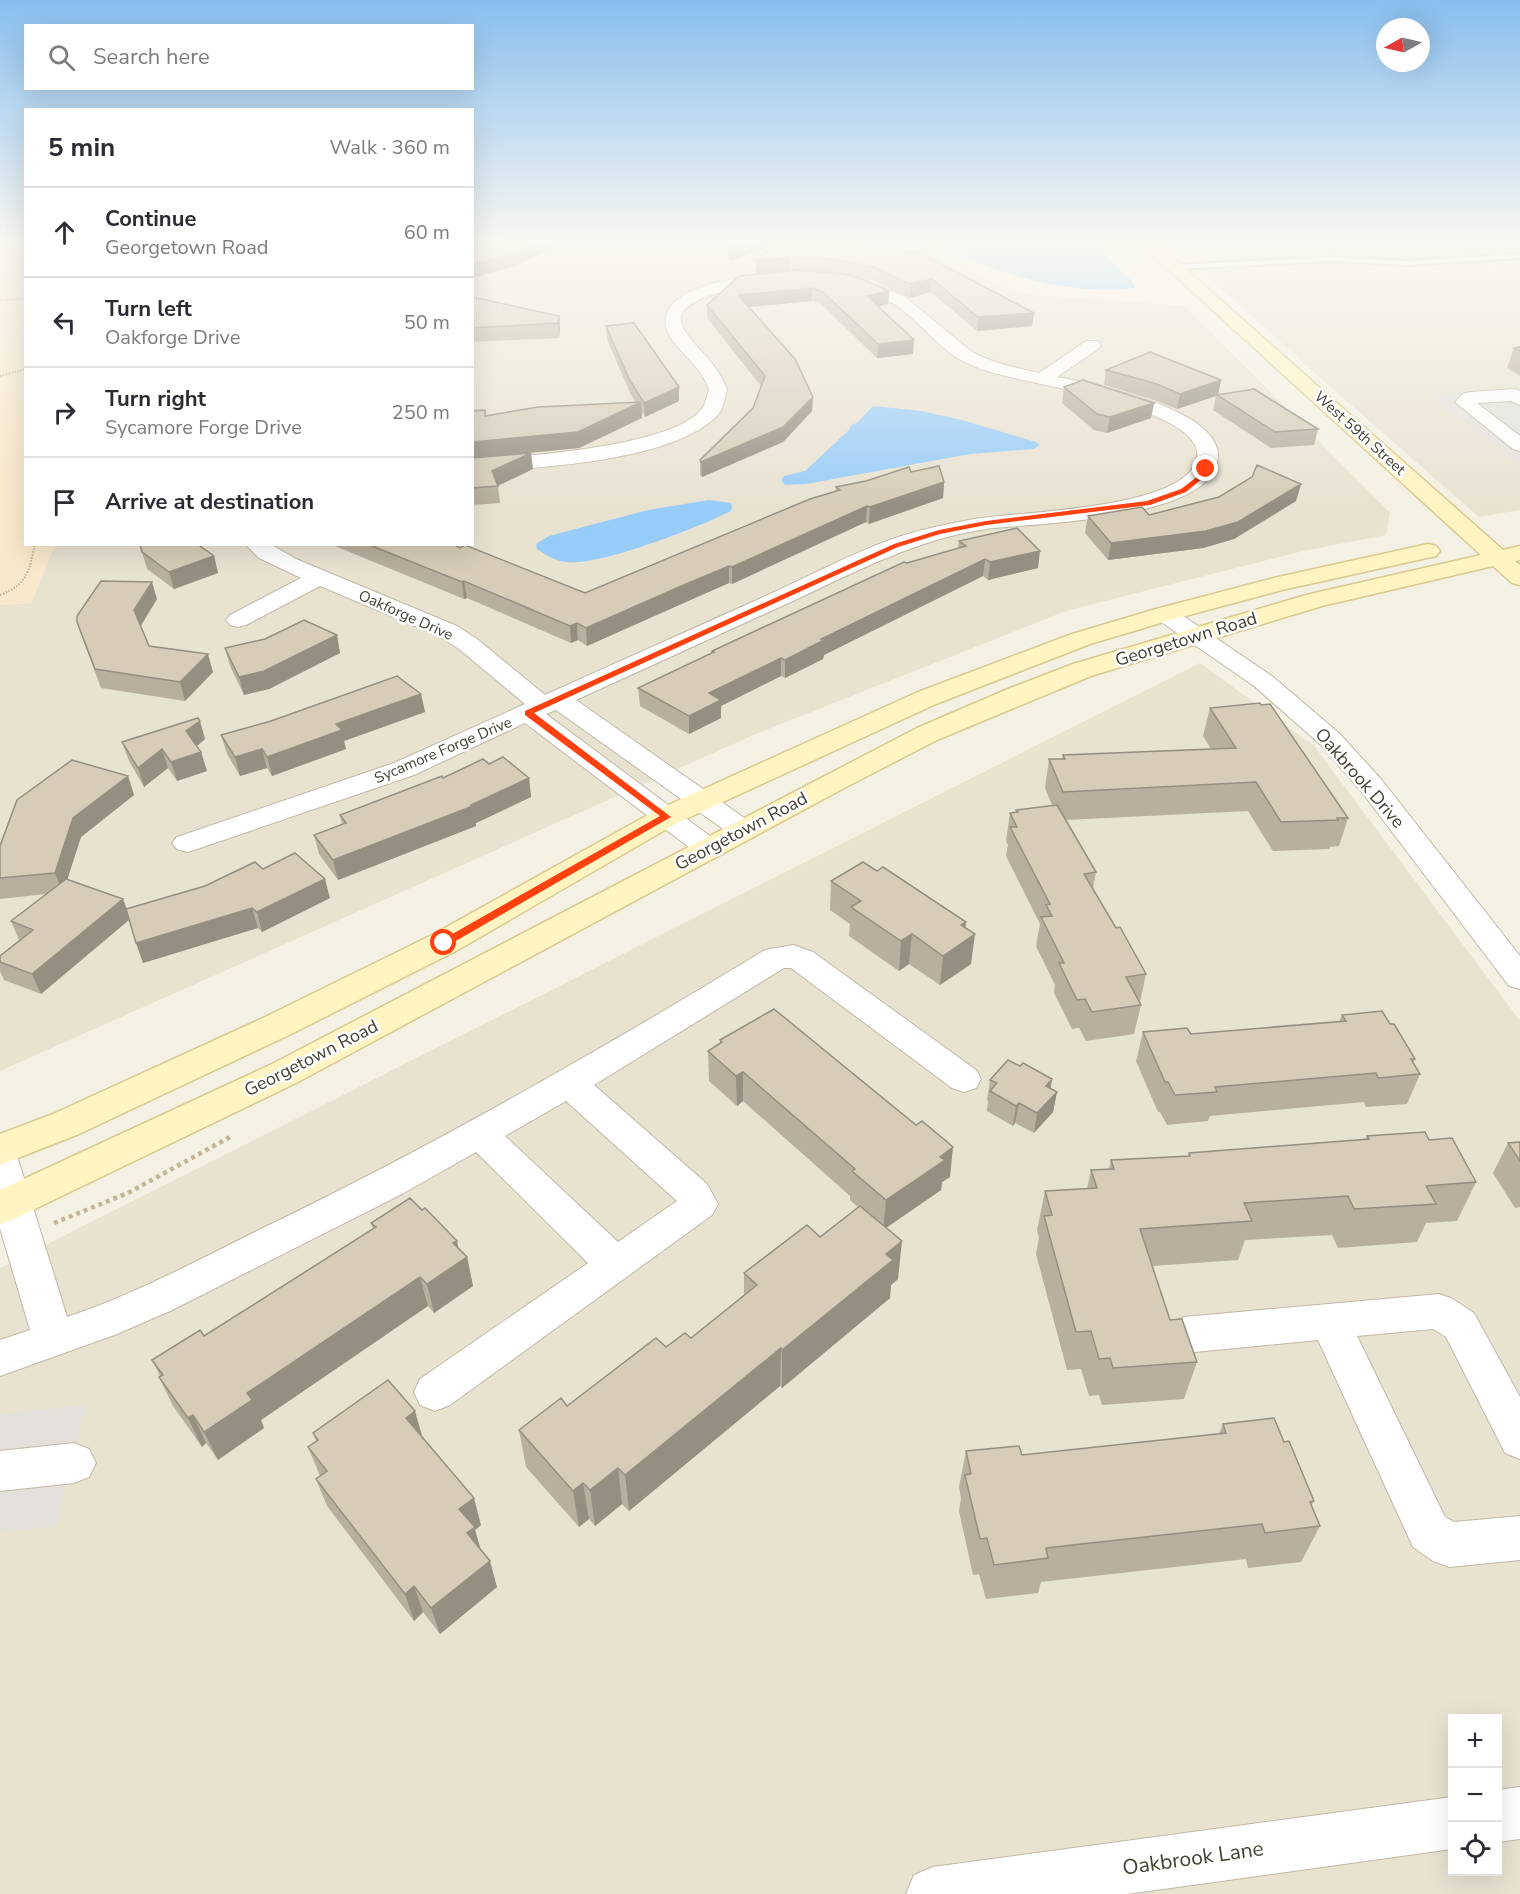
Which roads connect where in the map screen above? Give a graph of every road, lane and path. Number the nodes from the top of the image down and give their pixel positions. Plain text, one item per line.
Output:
1 (676, 329) edge
2 (933, 329) edge
3 (1246, 329) edge
4 (1092, 345) dead end
5 (24, 370) edge
6 (0, 376) edge
7 (1042, 379) junction
8 (1518, 396) edge
9 (1520, 445) edge
10 (474, 466) edge
11 (1520, 533) edge
12 (35, 546) edge
13 (258, 546) edge
14 (1498, 550) edge
15 (319, 577) junction
16 (1520, 578) edge
17 (0, 595) edge
18 (1165, 614) junction
19 (238, 620) dead end
20 (1196, 635) junction
21 (544, 706) junction
22 (702, 801) junction
23 (666, 817) junction
24 (743, 830) junction
25 (187, 843) dead end
26 (708, 848) junction
27 (1520, 978) edge
28 (964, 1079) dead end
29 (569, 1083) junction
30 (480, 1134) junction
31 (233, 1135) dead end
32 (0, 1150) edge
33 (0, 1159) edge
34 (11, 1216) edge
35 (616, 1265) junction
36 (1329, 1320) junction
37 (1184, 1335) edge
38 (54, 1340) junction
39 (0, 1358) edge
40 (435, 1392) dead end
41 (1520, 1438) edge
42 (74, 1463) dead end
43 (0, 1470) edge
44 (1520, 1538) edge
45 (1520, 1813) edge
46 (1502, 1815) edge
47 (1448, 1824) edge
48 (1100, 1883) edge
49 (933, 1894) edge

1 - 10 street
2 - 7 street, Sycamore Forge Drive
3 - 14 main road, West 59th Street
4 - 7 street
5 - 6 path
7 - 21 street, Sycamore Forge Drive
8 - 9 street
11 - 14 main road, Georgetown Road
12 - 17 path
13 - 15 street, Oakforge Drive
14 - 16 main road, West 59th Street
14 - 18 main road, Georgetown Road
14 - 20 main road, Georgetown Road
15 - 19 street
15 - 21 street, Oakforge Drive
18 - 20 street, Oakbrook Drive
18 - 22 main road, Georgetown Road
20 - 24 main road, Georgetown Road
20 - 27 street, Oakbrook Drive
21 - 22 street
21 - 23 street, Oakforge Drive
21 - 25 street, Sycamore Forge Drive
22 - 23 main road, Georgetown Road
22 - 24 street
23 - 26 street, Oakforge Drive
23 - 32 main road, Georgetown Road
24 - 26 main road, Georgetown Road
26 - 34 main road, Georgetown Road
28 - 29 street
29 - 30 street
29 - 35 street
30 - 35 street
30 - 38 street
31 - 34 path
33 - 34 street
34 - 38 street
35 - 40 street
36 - 37 street
36 - 41 street
36 - 44 street
38 - 39 street
42 - 43 street
45 - 46 street
47 - 48 street, Oakbrook Lane
48 - 49 street, Oakbrook Lane

